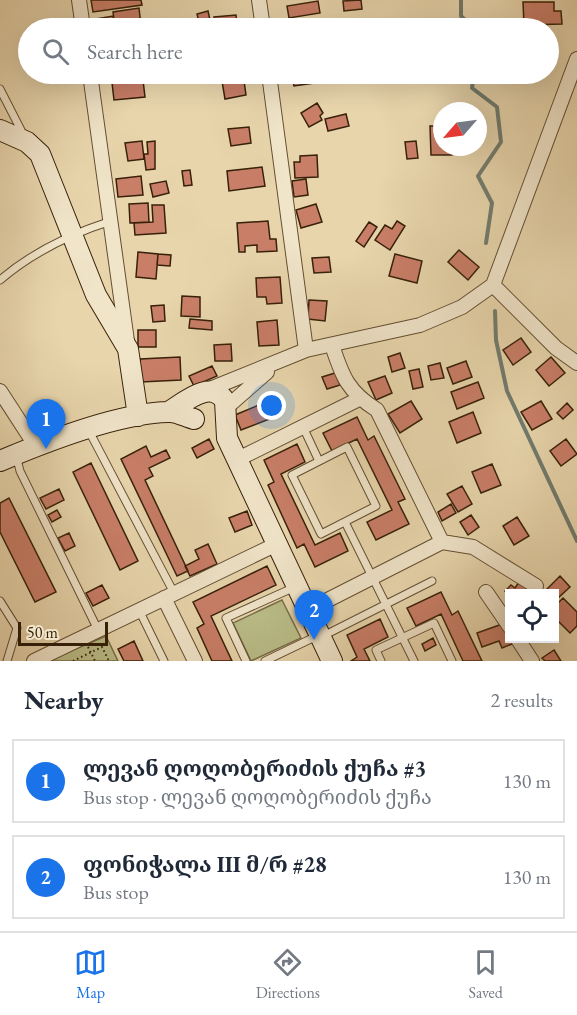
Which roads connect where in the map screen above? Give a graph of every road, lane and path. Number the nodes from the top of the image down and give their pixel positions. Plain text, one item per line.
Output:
1 (79, 0) edge
2 (259, 0) edge
3 (82, 18) edge
4 (262, 18) edge
5 (577, 59) edge
6 (91, 84) edge
7 (270, 84) edge
8 (0, 89) edge
9 (0, 130) edge
10 (27, 142) junction
11 (111, 221) junction
12 (72, 233) junction
13 (1, 277) edge
14 (493, 285) junction
15 (332, 345) junction
16 (128, 349) junction
17 (306, 350) junction
18 (577, 363) edge
19 (275, 365) junction
20 (0, 391) edge
21 (200, 394) junction
22 (359, 399) junction
23 (170, 411) junction
24 (138, 416) junction
25 (214, 418) junction
26 (303, 427) junction
27 (87, 429) junction
28 (35, 445) junction
29 (8, 458) edge
30 (238, 459) junction
31 (320, 461) junction
32 (345, 522) junction
33 (442, 542) junction
34 (277, 544) junction
35 (372, 577) junction
36 (432, 581) dead end
37 (297, 586) junction
38 (536, 586) dead end
39 (486, 592) dead end
40 (169, 596) junction
41 (0, 601) edge
42 (386, 605) junction
43 (308, 609) junction
44 (139, 610) junction
45 (505, 620) edge
46 (99, 632) junction
47 (320, 636) junction
48 (402, 637) junction
49 (520, 643) edge
50 (6, 661) edge
51 (34, 661) edge
52 (74, 661) edge
53 (109, 661) edge
54 (164, 661) edge
55 (195, 661) edge
56 (246, 661) edge
57 (265, 661) edge
58 (332, 661) edge
59 (381, 661) edge
60 (414, 661) edge
61 (452, 661) edge
62 (532, 661) edge

1 - 3 street
2 - 4 street
5 - 14 street
6 - 11 street
7 - 17 street
8 - 10 lane
9 - 10 street
10 - 12 street
11 - 12 lane
11 - 16 street
12 - 13 lane
12 - 16 street
14 - 15 street
14 - 18 street
15 - 17 street
15 - 22 street
16 - 24 street
17 - 19 street
19 - 21 street
19 - 25 street
20 - 28 street
21 - 23 street
21 - 25 street
21 - 25 street
22 - 26 street
22 - 33 street
23 - 24 street
23 - 25 street
24 - 27 street
25 - 30 street
26 - 30 street
26 - 31 lane
27 - 28 street
27 - 40 lane
28 - 29 street
29 - 46 lane
30 - 34 street
31 - 32 lane
31 - 32 lane
32 - 35 lane
33 - 35 street
33 - 38 street
34 - 37 street
34 - 40 street
35 - 42 lane
35 - 43 street
36 - 42 lane
37 - 43 street
37 - 56 lane
39 - 45 street
40 - 44 street
40 - 55 street
41 - 50 lane
42 - 47 lane
42 - 48 lane
43 - 47 street
44 - 46 street
44 - 54 lane
46 - 51 street
47 - 57 lane
47 - 58 street
48 - 59 lane
48 - 60 lane
48 - 61 lane
49 - 62 street
52 - 53 path

